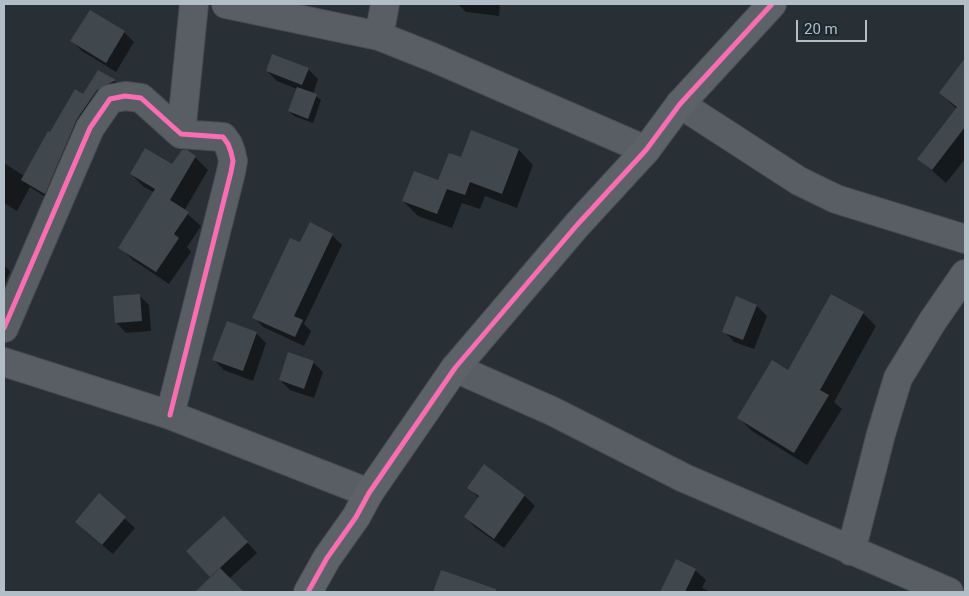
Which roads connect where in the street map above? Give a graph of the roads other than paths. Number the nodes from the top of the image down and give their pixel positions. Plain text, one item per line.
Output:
1 (194, 4) edge
2 (226, 4) edge
3 (386, 4) edge
4 (772, 4) edge
5 (379, 36) junction
6 (680, 104) junction
7 (181, 134) junction
8 (646, 150) junction
9 (965, 239) edge
10 (965, 274) edge
11 (4, 328) edge
12 (4, 362) edge
13 (455, 368) junction
14 (170, 415) junction
15 (369, 493) junction
16 (851, 551) junction
17 (308, 592) edge
18 (948, 592) edge

1 - 7 street
2 - 5 street
3 - 5 street
4 - 6 street
5 - 8 street
6 - 8 street
6 - 9 street
7 - 11 street
7 - 14 street
8 - 13 street
10 - 16 street
12 - 14 street
13 - 15 street
13 - 16 street
14 - 15 street
15 - 17 street
16 - 18 street

